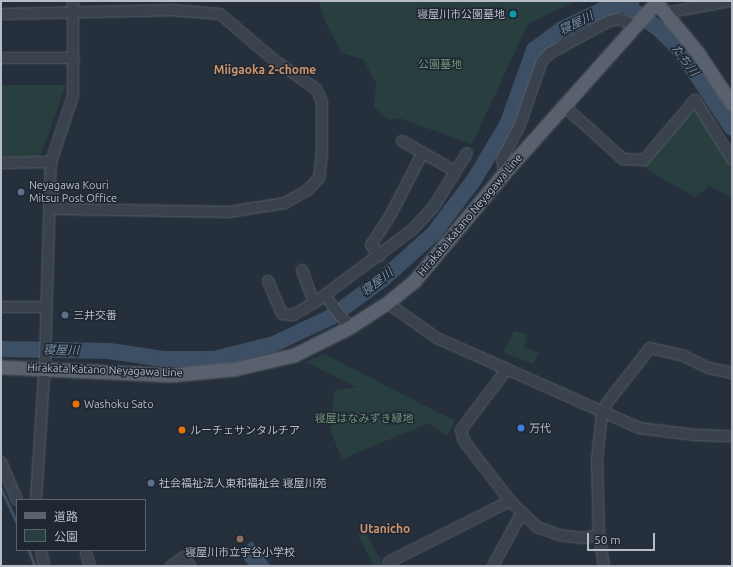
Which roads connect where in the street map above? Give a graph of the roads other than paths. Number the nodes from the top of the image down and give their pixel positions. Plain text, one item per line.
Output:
1 (73, 1) edge
2 (731, 1) edge
3 (654, 4) edge
4 (73, 13) junction
5 (665, 13) junction
6 (1, 14) edge
7 (636, 24) junction
8 (1, 58) edge
9 (74, 58) junction
10 (732, 104) edge
11 (563, 105) junction
12 (402, 141) dead end
13 (423, 152) junction
14 (467, 153) dead end
15 (732, 159) edge
16 (51, 162) junction
17 (1, 163) edge
18 (455, 171) junction
19 (504, 173) junction
20 (49, 209) junction
21 (380, 256) junction
22 (302, 270) dead end
23 (268, 281) dead end
24 (328, 300) junction
25 (387, 303) junction
26 (314, 304) junction
27 (1, 307) edge
28 (46, 307) junction
29 (346, 322) junction
30 (45, 363) junction
31 (1, 367) edge
32 (507, 369) junction
33 (732, 373) edge
34 (602, 413) junction
35 (732, 436) edge
36 (1, 462) edge
37 (17, 499) edge
38 (36, 499) edge
39 (510, 501) junction
40 (521, 514) junction
41 (599, 535) junction
42 (41, 551) edge
43 (86, 553) dead end
44 (44, 566) edge
45 (90, 566) edge
46 (171, 566) edge
47 (190, 566) edge
48 (391, 566) edge
49 (493, 566) edge
50 (604, 566) edge

1 - 4 street
2 - 5 street
3 - 5 main road
3 - 7 main road, Hirakata Katano Neyagawa Line
4 - 6 street
4 - 9 street
4 - 20 street
5 - 10 main road
7 - 11 main road, Hirakata Katano Neyagawa Line
7 - 19 street
8 - 9 street
9 - 16 street
11 - 15 street
11 - 19 main road, Hirakata Katano Neyagawa Line
12 - 13 street
13 - 18 street
13 - 21 street
14 - 18 street
16 - 17 street
16 - 20 street
18 - 21 street
19 - 25 main road, Hirakata Katano Neyagawa Line
20 - 28 street
21 - 24 street
22 - 26 street
23 - 26 street
24 - 26 street
24 - 29 street
25 - 29 main road, Hirakata Katano Neyagawa Line
25 - 32 street
27 - 28 street
28 - 30 street
29 - 30 main road, Hirakata Katano Neyagawa Line
30 - 31 main road, Hirakata Katano Neyagawa Line
30 - 38 street
32 - 34 street
32 - 39 street
33 - 34 street
34 - 35 street
34 - 41 street
36 - 37 street
39 - 40 street
39 - 48 street
40 - 41 street
40 - 49 street
41 - 50 street
42 - 44 street
43 - 45 street
46 - 47 street

